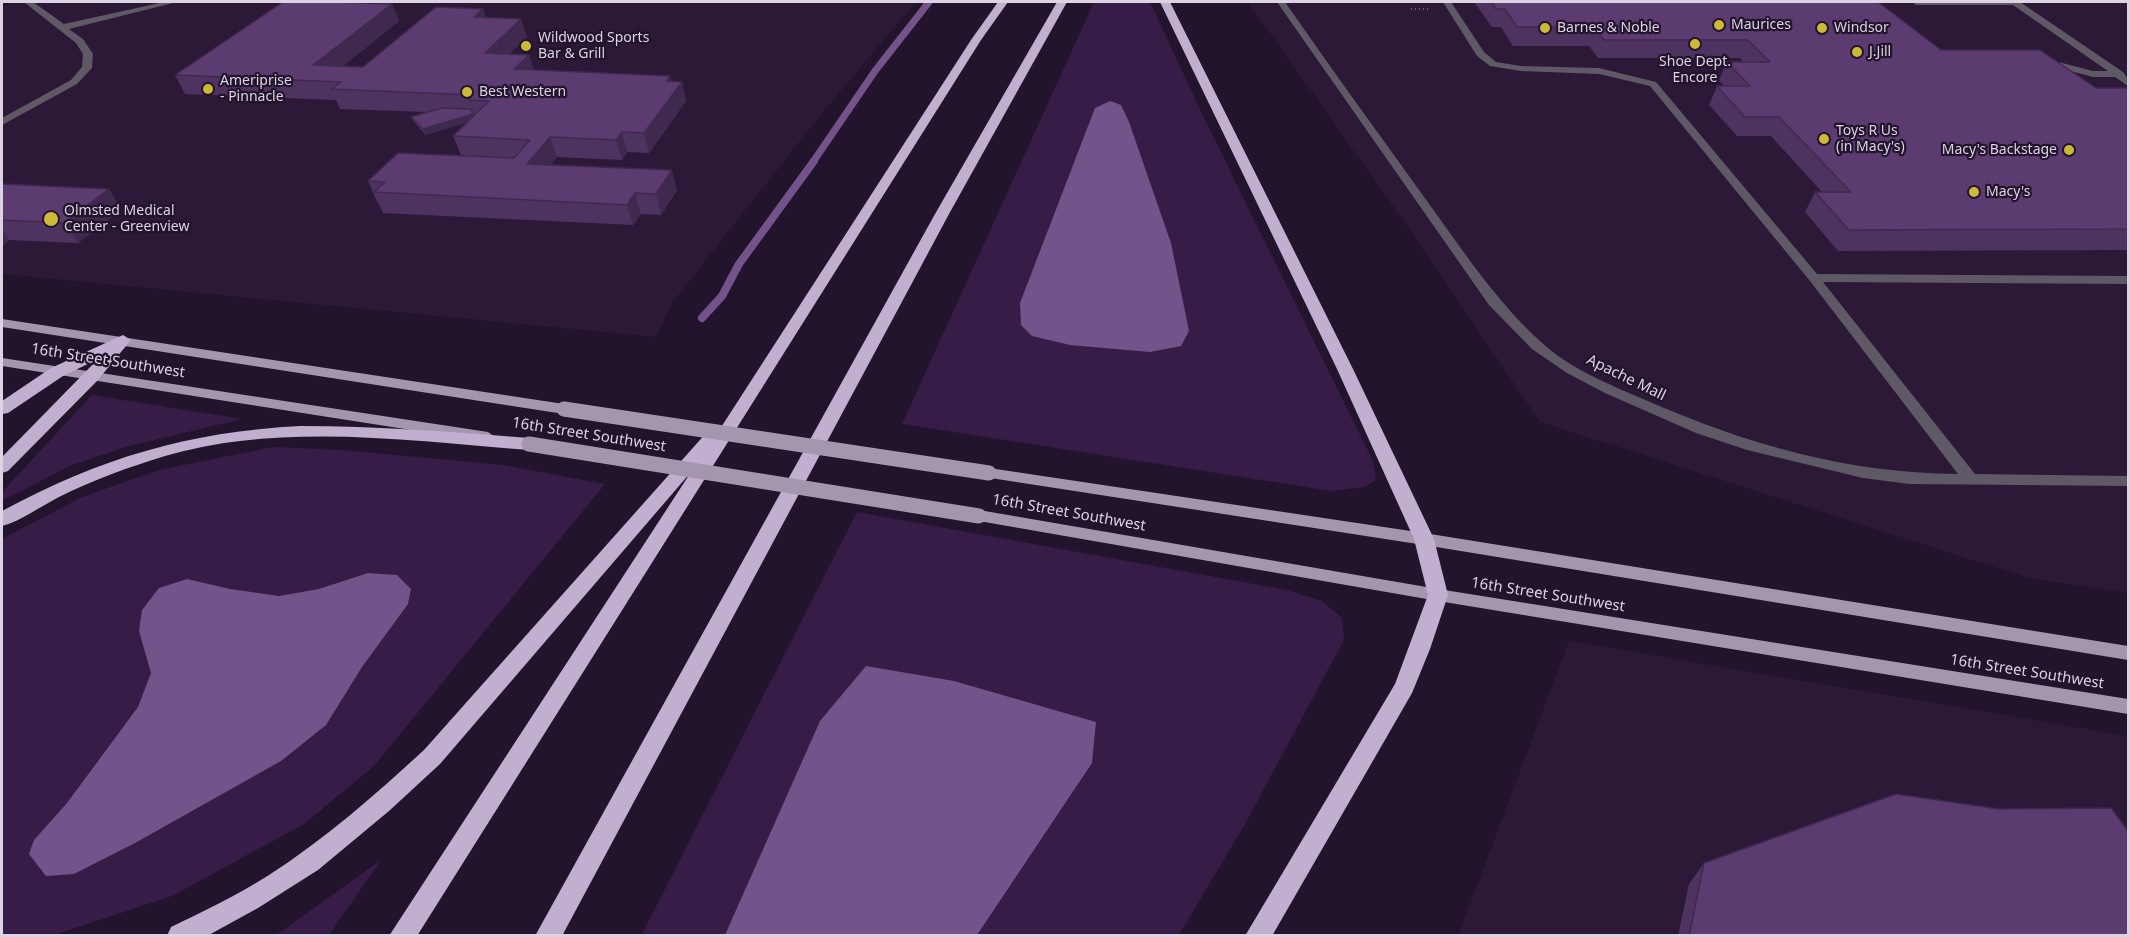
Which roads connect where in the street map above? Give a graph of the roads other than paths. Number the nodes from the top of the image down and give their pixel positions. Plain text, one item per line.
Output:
1 (28, 2) edge
2 (173, 2) edge
3 (1003, 2) edge
4 (1062, 2) edge
5 (1165, 2) edge
6 (1281, 2) edge
7 (1447, 2) edge
8 (1916, 2) edge
9 (2015, 2) edge
10 (64, 27) junction
11 (2027, 60) edge
12 (2117, 74) junction
13 (2128, 74) edge
14 (2128, 83) edge
15 (2, 122) edge
16 (1814, 278) junction
17 (2128, 280) edge
18 (2, 323) edge
19 (123, 340) junction
20 (2, 362) edge
21 (57, 372) junction
22 (91, 378) junction
23 (758, 385) junction
24 (2, 409) edge
25 (529, 444) junction
26 (2, 467) edge
27 (1970, 480) junction
28 (2128, 481) edge
29 (2, 519) edge
30 (1424, 539) junction
31 (1438, 595) junction
32 (2128, 653) edge
33 (2128, 707) edge
34 (180, 936) edge
35 (402, 936) edge
36 (548, 936) edge
37 (1258, 936) edge

1 - 10 street
2 - 10 street
3 - 23 highway
4 - 36 highway
5 - 30 highway
6 - 27 street, Apache Mall
7 - 16 street
8 - 9 street
9 - 12 street
10 - 15 street
11 - 12 street
12 - 13 street
12 - 14 street
16 - 17 street
16 - 27 street
18 - 19 main road, 16th Street Southwest
19 - 21 highway
19 - 22 highway
19 - 30 main road, 16th Street Southwest, bridge
20 - 21 main road, 16th Street Southwest
21 - 22 main road, 16th Street Southwest
21 - 24 highway
22 - 25 main road, 16th Street Southwest
22 - 26 highway
23 - 34 highway
23 - 35 highway
25 - 29 highway
25 - 31 main road, 16th Street Southwest, bridge
27 - 28 street, Apache Mall
30 - 31 highway
30 - 32 main road, 16th Street Southwest
31 - 33 main road, 16th Street Southwest
31 - 37 highway

